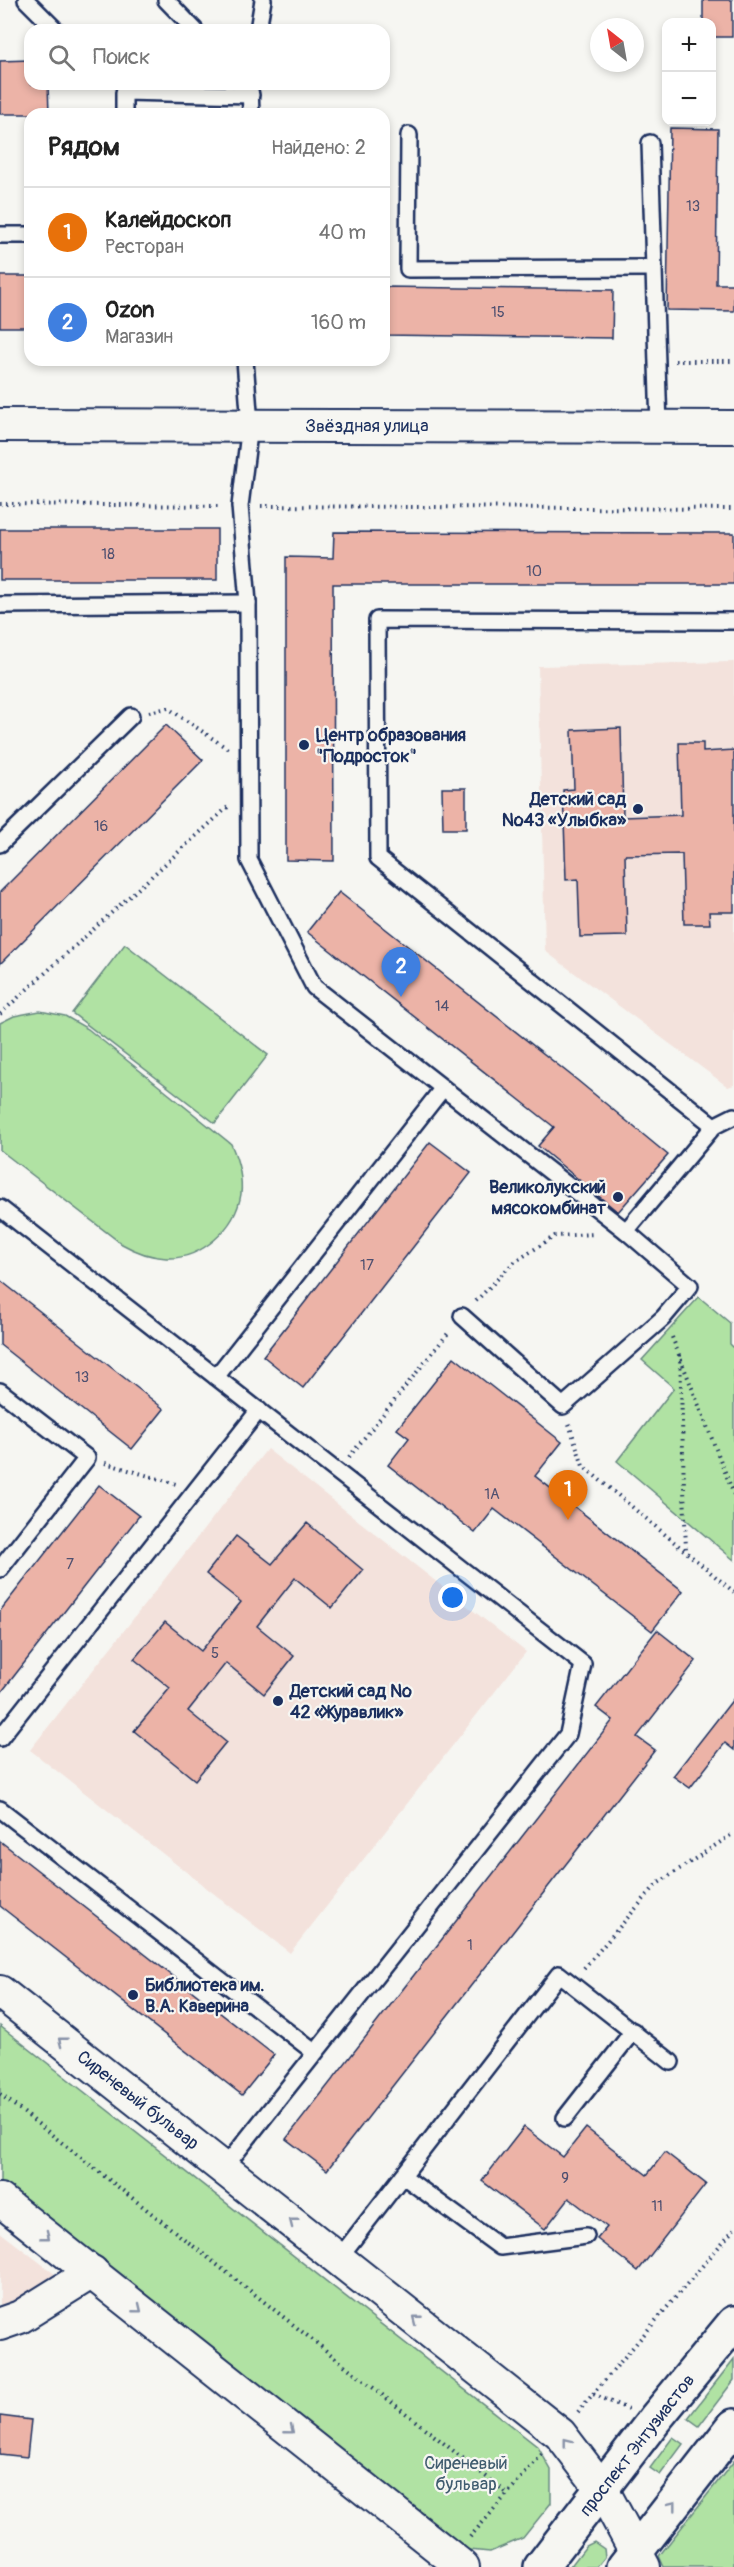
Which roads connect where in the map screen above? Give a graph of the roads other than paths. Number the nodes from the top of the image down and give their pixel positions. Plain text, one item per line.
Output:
1 (26, 0) edge
2 (166, 0) edge
3 (263, 0) edge
4 (50, 24) edge
5 (189, 24) edge
6 (259, 24) edge
7 (120, 90) edge
8 (250, 90) edge
9 (123, 108) edge
10 (251, 108) edge
11 (409, 135) dead end
12 (650, 143) dead end
13 (0, 236) edge
14 (24, 236) edge
15 (654, 268) junction
16 (245, 366) edge
17 (0, 424) edge
18 (250, 425) junction
19 (658, 427) junction
20 (734, 427) edge
21 (249, 603) junction
22 (0, 605) edge
23 (734, 621) edge
24 (131, 716) road end
25 (0, 844) edge
26 (442, 1088) junction
27 (734, 1116) edge
28 (714, 1126) junction
29 (0, 1208) edge
30 (626, 1231) junction
31 (462, 1316) dead end
32 (216, 1377) junction
33 (0, 1390) edge
34 (259, 1410) junction
35 (0, 1569) edge
36 (0, 1738) edge
37 (0, 1809) edge
38 (0, 1992) edge
39 (633, 2031) junction
40 (314, 2052) junction
41 (671, 2062) dead end
42 (564, 2118) dead end
43 (224, 2168) junction
44 (403, 2176) junction
45 (0, 2200) edge
46 (586, 2236) dead end
47 (339, 2258) junction
48 (92, 2272) junction
49 (734, 2323) edge
50 (0, 2324) edge
51 (734, 2426) edge
52 (602, 2489) junction
53 (635, 2561) edge
54 (463, 2567) edge
55 (541, 2567) edge

1 - 4 lane
2 - 5 lane
3 - 6 lane
7 - 9 lane
8 - 10 lane
11 - 15 lane
12 - 15 lane
13 - 14 lane
15 - 19 lane
16 - 18 lane
17 - 18 street, Звёздная улица
18 - 19 street, Звёздная улица
18 - 21 lane
19 - 20 street, Звёздная улица
21 - 22 lane
21 - 26 lane
23 - 28 lane
24 - 25 lane
26 - 30 lane
26 - 32 lane
27 - 28 lane
28 - 30 lane
29 - 32 lane
30 - 31 lane
32 - 34 lane
33 - 35 lane
34 - 36 lane
34 - 40 lane
37 - 40 lane
43 -> 38 street, Сиреневый бульвар
39 - 41 lane
39 - 42 lane
39 - 44 lane
40 - 43 lane
47 -> 43 street, Сиреневый бульвар
44 - 46 lane
44 - 47 lane
45 -> 48 street
52 -> 47 street, Сиреневый бульвар
48 - 50 street
48 -> 54 street
49 - 52 main road, проспект Энтузиастов
53 -> 51 main road
52 - 53 street, Сиреневый бульвар
52 - 55 main road, проспект Энтузиастов

